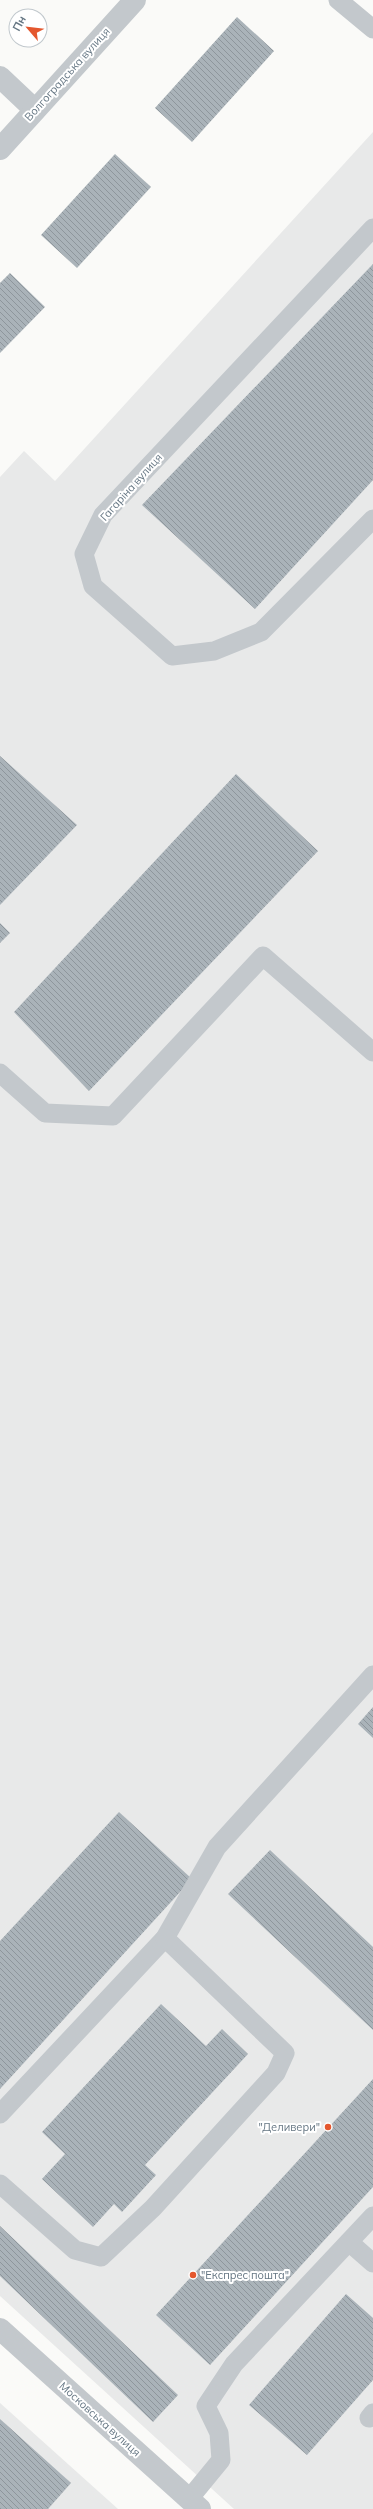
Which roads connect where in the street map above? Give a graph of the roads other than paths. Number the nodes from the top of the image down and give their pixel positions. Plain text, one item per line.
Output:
1 (135, 0) edge
2 (338, 0) edge
3 (373, 29) edge
4 (0, 77) edge
5 (35, 110) junction
6 (0, 149) edge
7 (373, 228) edge
8 (373, 519) edge
9 (373, 1052) edge
10 (0, 1073) edge
11 (373, 1675) edge
12 (165, 1938) junction
13 (0, 2114) edge
14 (0, 2184) edge
15 (373, 2216) edge
16 (348, 2242) junction
17 (373, 2263) edge
18 (0, 2329) edge
19 (194, 2504) edge

1 - 5 street, Волгоградська вулиця
2 - 3 lane
4 - 5 street
5 - 6 street, Волгоградська вулиця
7 - 8 lane, Гагаріна вулиця
9 - 10 lane
11 - 12 lane
12 - 13 lane
12 - 14 lane
15 - 16 lane
16 - 17 lane
16 - 19 lane
18 - 19 street, Московська вулиця

